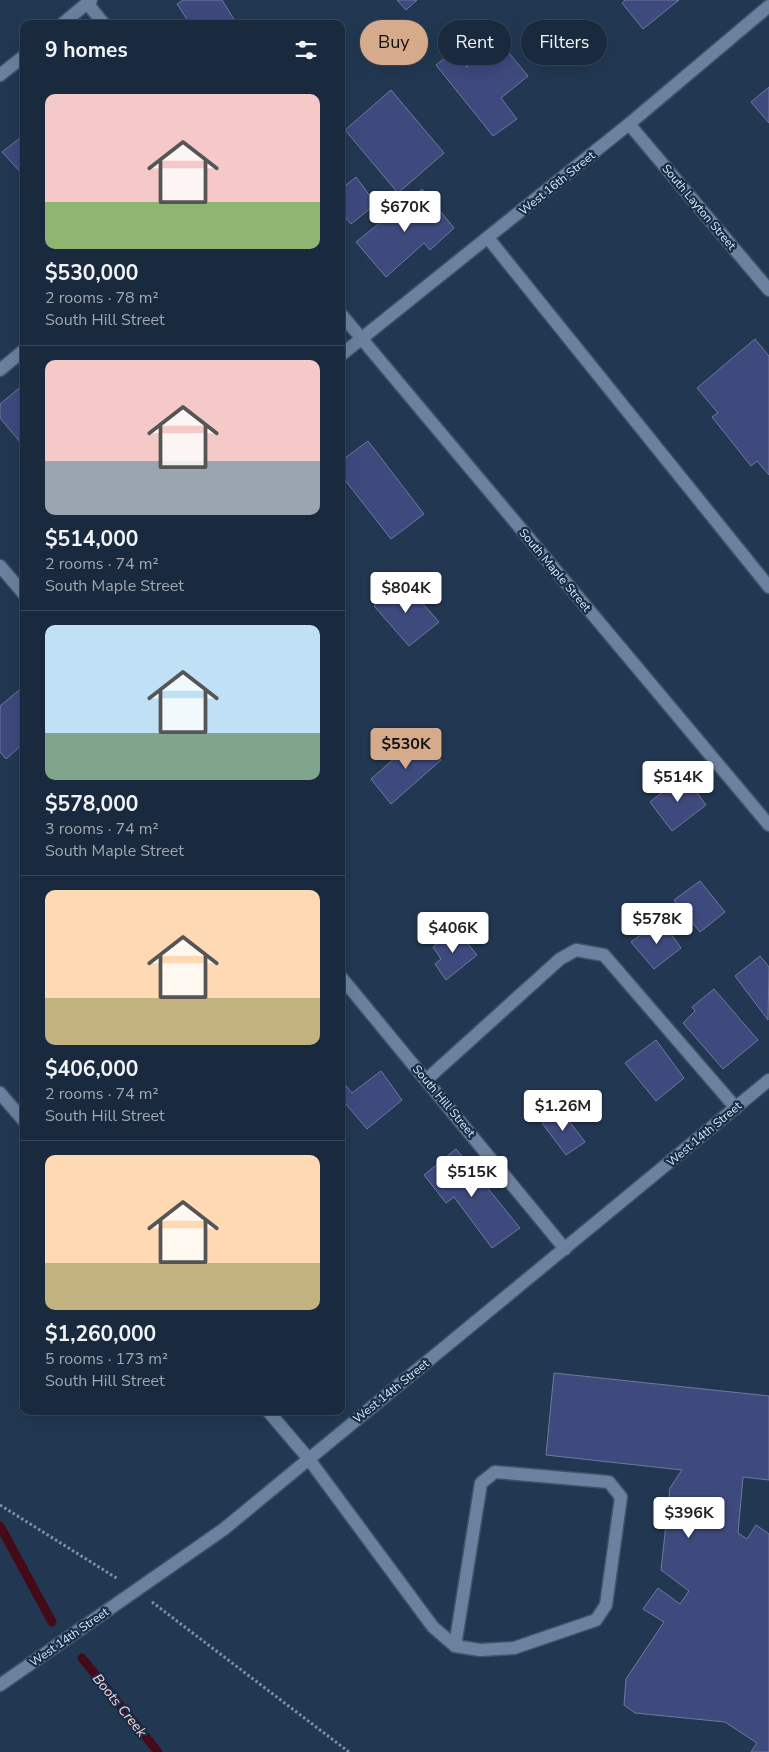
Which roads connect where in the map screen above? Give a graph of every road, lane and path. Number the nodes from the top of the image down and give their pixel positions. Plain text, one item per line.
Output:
1 (89, 2) edge
2 (769, 6) edge
3 (67, 20) edge
4 (101, 20) edge
5 (20, 59) edge
6 (0, 75) edge
7 (629, 124) junction
8 (488, 238) junction
9 (769, 290) edge
10 (345, 319) edge
11 (361, 339) junction
12 (345, 352) edge
13 (20, 353) edge
14 (0, 370) edge
15 (0, 566) edge
16 (769, 587) edge
17 (20, 589) edge
18 (769, 824) edge
19 (345, 982) edge
20 (426, 1080) junction
21 (769, 1080) edge
22 (0, 1093) edge
23 (736, 1108) junction
24 (20, 1116) edge
25 (565, 1249) junction
26 (271, 1415) edge
27 (308, 1458) junction
28 (0, 1505) edge
29 (136, 1590) junction
30 (455, 1646) junction
31 (0, 1685) edge
32 (349, 1752) edge

1 - 3 street
1 - 4 street
2 - 7 street, West 16th Street
5 - 6 street
7 - 8 street, West 16th Street
7 - 9 street, South Layton Street
8 - 11 street, West 16th Street
8 - 16 street
10 - 11 street, South Maple Street
11 - 12 street, West 16th Street
11 - 18 street, South Maple Street
13 - 14 street
15 - 17 street
19 - 20 street, South Hill Street
20 - 23 street
20 - 25 street, South Hill Street
21 - 23 street, West 14th Street
22 - 24 street
23 - 25 street, West 14th Street
25 - 27 street, West 14th Street
26 - 27 street
27 - 29 street, West 14th Street
27 - 30 street
28 - 29 path
29 - 31 street, West 14th Street
29 - 32 path
30 - 30 street

